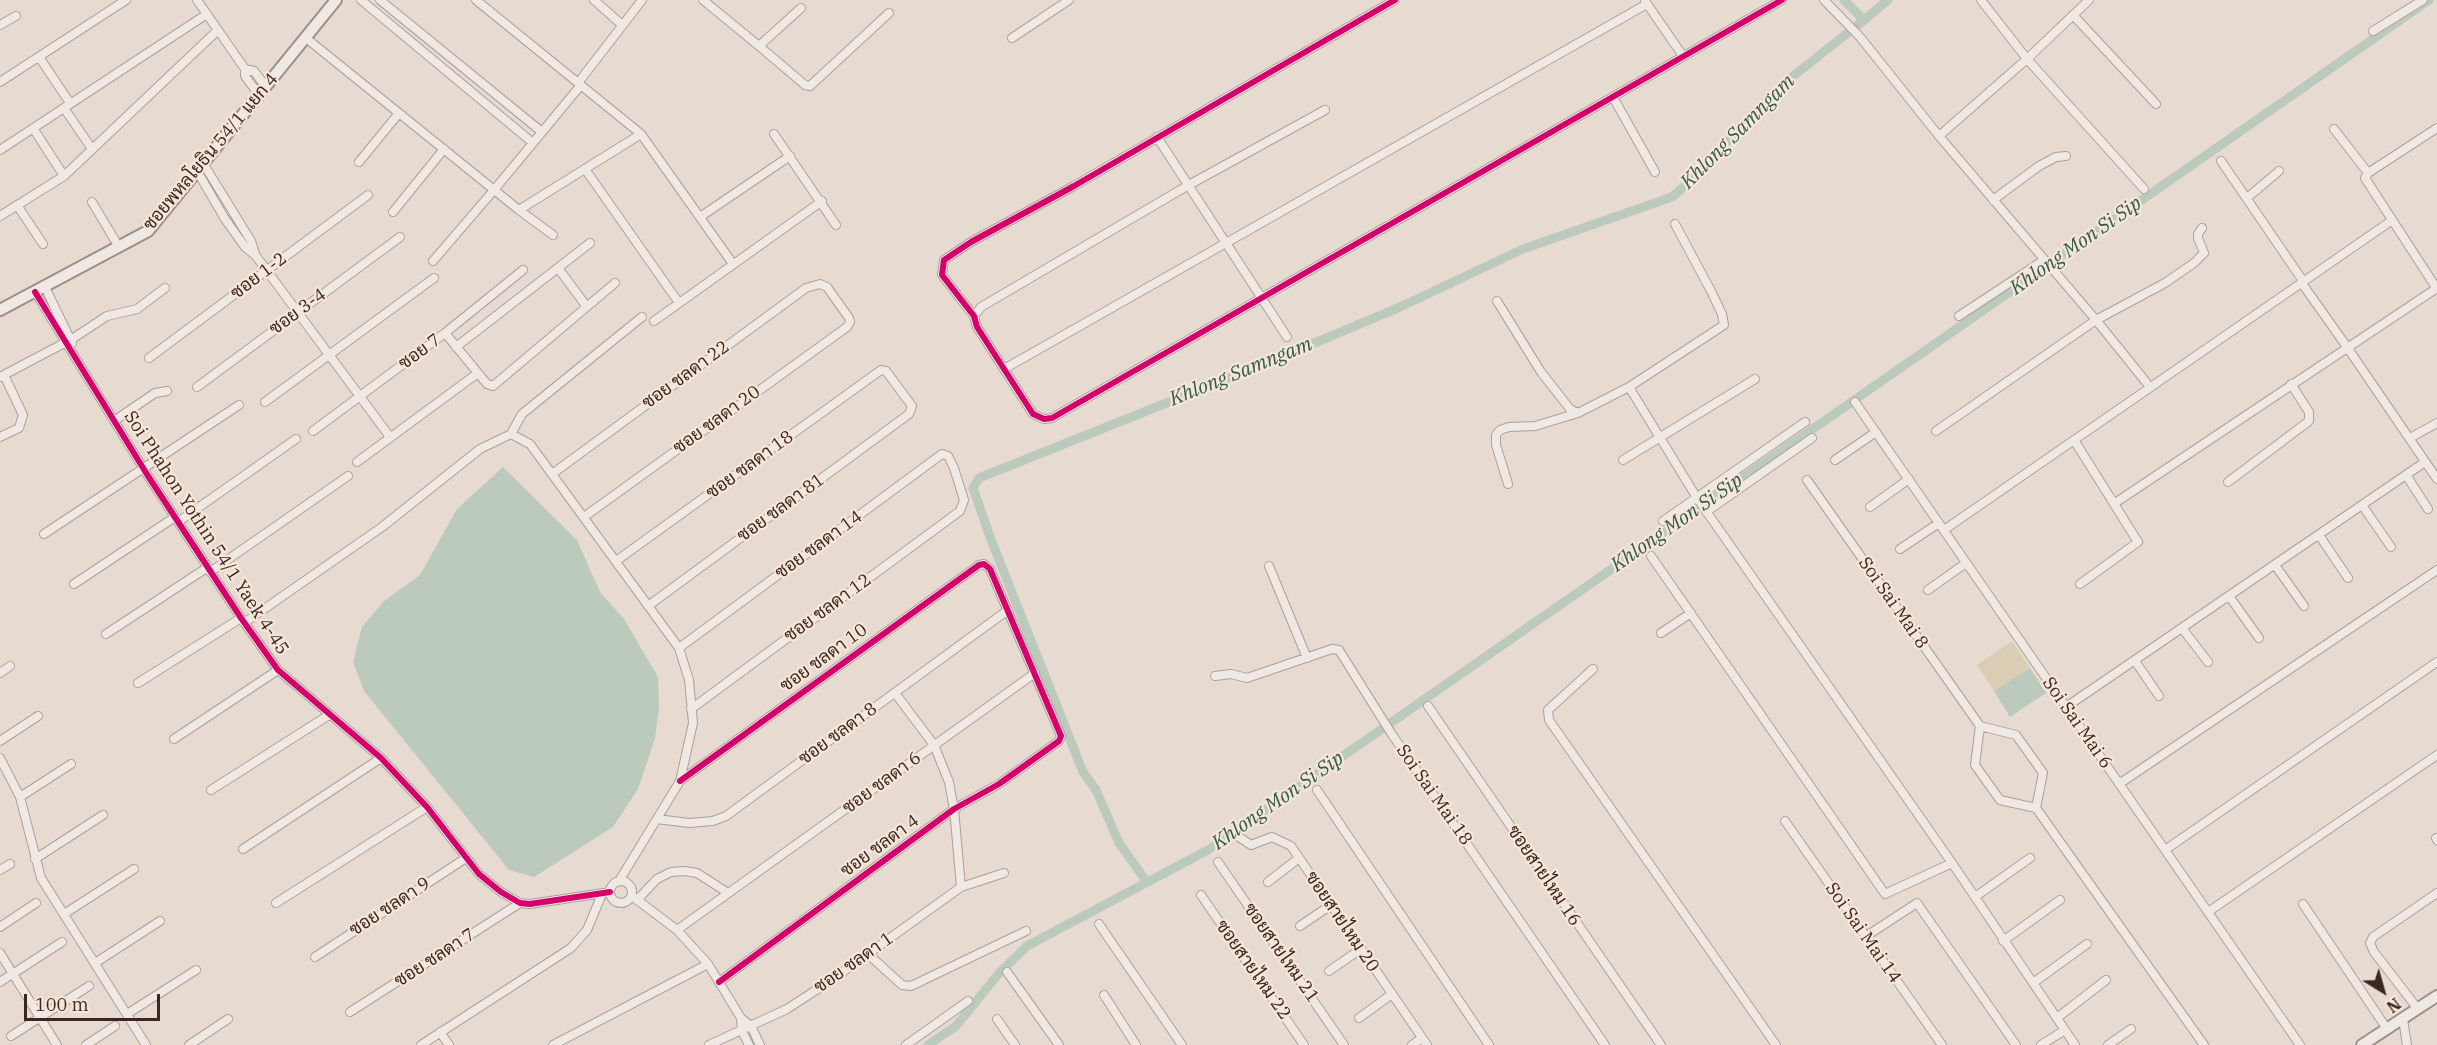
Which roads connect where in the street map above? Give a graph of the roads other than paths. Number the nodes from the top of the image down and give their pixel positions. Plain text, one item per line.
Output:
1 (126, 0) edge
2 (197, 0) edge
3 (336, 0) edge
4 (380, 0) edge
5 (476, 0) edge
6 (594, 0) edge
7 (642, 0) edge
8 (703, 0) edge
9 (1069, 0) edge
10 (1395, 0) edge
11 (1782, 0) edge
12 (1824, 0) edge
13 (1982, 0) edge
14 (2089, 0) edge
15 (2423, 0) edge
16 (367, 2) edge
17 (1646, 2) edge
18 (801, 8) dead end
19 (889, 13) dead end
20 (207, 14) junction
21 (2073, 15) junction
22 (16, 16) dead end
23 (621, 24) junction
24 (0, 26) edge
25 (218, 30) junction
26 (2373, 31) dead end
27 (306, 38) junction
28 (1012, 38) dead end
29 (759, 45) junction
30 (1683, 56) junction
31 (39, 57) junction
32 (452, 58) junction
33 (2027, 59) junction
34 (443, 68) junction
35 (0, 82) edge
36 (579, 84) junction
37 (262, 91) junction
38 (1613, 97) junction
39 (2156, 104) dead end
40 (67, 106) junction
41 (1325, 110) dead end
42 (399, 113) junction
43 (33, 128) junction
44 (2437, 128) edge
45 (2334, 129) dead end
46 (542, 132) junction
47 (641, 134) junction
48 (774, 134) dead end
49 (1939, 136) junction
50 (1157, 137) junction
51 (534, 143) junction
52 (92, 149) junction
53 (444, 149) junction
54 (0, 150) edge
55 (790, 156) junction
56 (2066, 156) dead end
57 (2221, 161) dead end
58 (359, 162) dead end
59 (200, 167) junction
60 (585, 169) junction
61 (2279, 171) dead end
62 (1655, 172) dead end
63 (2368, 172) junction
64 (64, 176) junction
65 (1187, 186) junction
66 (2144, 189) dead end
67 (494, 190) junction
68 (368, 195) dead end
69 (2247, 198) junction
70 (1994, 200) junction
71 (822, 201) junction
72 (92, 202) dead end
73 (17, 205) junction
74 (519, 210) junction
75 (393, 212) dead end
76 (0, 216) edge
77 (700, 217) junction
78 (2391, 221) junction
79 (1675, 224) dead end
80 (837, 225) dead end
81 (2202, 228) dead end
82 (553, 235) dead end
83 (400, 237) dead end
84 (590, 243) dead end
85 (1225, 243) junction
86 (43, 244) dead end
87 (120, 247) junction
88 (432, 261) dead end
89 (2046, 261) junction
90 (733, 264) junction
91 (558, 268) junction
92 (267, 270) junction
93 (524, 270) dead end
94 (434, 278) dead end
95 (2302, 282) junction
96 (615, 283) dead end
97 (165, 288) dead end
98 (2437, 288) edge
99 (40, 289) junction
100 (1261, 298) junction
101 (1497, 301) dead end
102 (679, 303) junction
103 (586, 307) junction
104 (0, 310) edge
105 (298, 313) junction
106 (974, 316) junction
107 (1959, 316) dead end
108 (642, 317) dead end
109 (2096, 320) junction
110 (654, 321) dead end
111 (850, 322) joint
112 (445, 333) junction
113 (1287, 337) dead end
114 (69, 341) junction
115 (2347, 346) junction
116 (456, 347) junction
117 (328, 356) junction
118 (149, 358) dead end
119 (1004, 369) junction
120 (477, 373) junction
121 (2, 376) edge
122 (1755, 379) dead end
123 (2291, 384) junction
124 (197, 387) dead end
125 (1629, 387) junction
126 (2150, 387) junction
127 (167, 391) dead end
128 (359, 396) junction
129 (265, 402) dead end
130 (1855, 402) dead end
131 (239, 405) dead end
132 (912, 410) joint
133 (1578, 413) junction
134 (114, 421) junction
135 (1805, 422) dead end
136 (2437, 423) edge
137 (313, 430) dead end
138 (1936, 431) dead end
139 (1876, 432) junction
140 (511, 434) junction
141 (1658, 436) junction
142 (0, 437) edge
143 (390, 437) junction
144 (1812, 438) dead end
145 (2410, 438) junction
146 (296, 439) dead end
147 (2074, 440) junction
148 (1623, 460) dead end
149 (1835, 460) dead end
150 (357, 462) dead end
151 (2422, 464) dead end
152 (144, 470) junction
153 (552, 474) junction
154 (2406, 475) junction
155 (348, 476) dead end
156 (1909, 479) junction
157 (2437, 479) edge
158 (1807, 480) dead end
159 (2228, 482) dead end
160 (1508, 484) dead end
161 (1696, 498) junction
162 (2115, 503) junction
163 (2362, 505) junction
164 (963, 506) joint
165 (1870, 507) dead end
166 (2428, 509) dead end
167 (1705, 511) junction
168 (584, 517) junction
169 (177, 519) junction
170 (1663, 520) dead end
171 (1941, 526) junction
172 (44, 534) dead end
173 (2319, 535) junction
174 (2391, 547) dead end
175 (1900, 549) dead end
176 (1651, 556) dead end
177 (616, 561) junction
178 (1966, 563) junction
179 (2276, 565) junction
180 (1269, 566) dead end
181 (209, 570) junction
182 (2437, 570) edge
183 (2348, 578) dead end
184 (74, 584) dead end
185 (2080, 584) dead end
186 (1928, 590) dead end
187 (2229, 597) junction
188 (648, 606) junction
189 (2304, 606) dead end
190 (1008, 610) junction
191 (1691, 614) junction
192 (242, 620) junction
193 (2182, 628) junction
194 (1661, 633) dead end
195 (106, 634) dead end
196 (2259, 638) dead end
197 (679, 648) junction
198 (1306, 658) junction
199 (2135, 661) junction
200 (2208, 662) dead end
201 (2437, 662) edge
202 (10, 666) dead end
203 (1593, 669) dead end
204 (278, 670) junction
205 (0, 673) edge
206 (1035, 673) junction
207 (1215, 676) dead end
208 (138, 683) dead end
209 (895, 693) junction
210 (2159, 696) dead end
211 (1428, 706) dead end
212 (2066, 707) junction
213 (691, 709) junction
214 (329, 715) junction
215 (38, 716) dead end
216 (1980, 726) junction
217 (174, 739) dead end
218 (0, 741) edge
219 (934, 744) junction
220 (2437, 755) edge
221 (0, 758) edge
222 (381, 758) junction
223 (71, 764) dead end
224 (680, 782) junction
225 (2119, 784) junction
226 (212, 790) dead end
227 (1317, 790) dead end
228 (20, 797) junction
229 (427, 807) junction
230 (2036, 808) junction
231 (954, 809) junction
232 (103, 815) dead end
233 (657, 819) junction
234 (1785, 821) dead end
235 (1239, 837) dead end
236 (243, 849) dead end
237 (2165, 850) junction
238 (465, 858) junction
239 (1299, 858) junction
240 (2030, 858) dead end
241 (35, 859) junction
242 (1218, 862) dead end
243 (1952, 863) junction
244 (10, 864) dead end
245 (134, 869) dead end
246 (0, 870) edge
247 (1004, 873) dead end
248 (619, 881) junction
249 (1268, 882) dead end
250 (961, 887) junction
251 (606, 893) junction
252 (728, 893) junction
253 (2437, 893) edge
254 (1201, 895) dead end
255 (1975, 897) junction
256 (634, 898) junction
257 (2060, 900) dead end
258 (36, 903) dead end
259 (276, 903) dead end
260 (520, 903) junction
261 (2303, 904) dead end
262 (1331, 905) junction
263 (2208, 912) junction
264 (64, 914) junction
265 (160, 921) dead end
266 (1100, 924) dead end
267 (0, 927) edge
268 (1300, 927) dead end
269 (677, 930) junction
270 (1026, 931) dead end
271 (1865, 937) junction
272 (2003, 940) junction
273 (62, 942) dead end
274 (2087, 944) dead end
275 (1361, 949) junction
276 (0, 953) edge
277 (868, 954) junction
278 (315, 957) dead end
279 (94, 963) junction
280 (708, 964) junction
281 (196, 970) dead end
282 (1329, 971) dead end
283 (1007, 972) dead end
284 (12, 974) junction
285 (2106, 980) dead end
286 (0, 982) edge
287 (719, 982) junction
288 (2032, 983) junction
289 (88, 986) dead end
290 (1392, 994) junction
291 (1104, 995) dead end
292 (2437, 996) edge
293 (968, 1001) dead end
294 (2418, 1009) junction
295 (351, 1012) dead end
296 (127, 1014) junction
297 (39, 1018) junction
298 (741, 1018) junction
299 (1359, 1018) dead end
300 (2057, 1018) junction
301 (228, 1019) dead end
302 (997, 1019) dead end
303 (2403, 1019) junction
304 (115, 1026) dead end
305 (751, 1026) junction
306 (2131, 1029) dead end
307 (2387, 1029) junction
308 (2065, 1030) junction
309 (742, 1031) junction
310 (440, 1032) junction
311 (11, 1036) dead end
312 (1424, 1041) edge
313 (57, 1045) edge
314 (86, 1045) edge
315 (146, 1045) edge
316 (189, 1045) edge
317 (421, 1045) edge
318 (449, 1045) edge
319 (553, 1045) edge
320 (709, 1045) edge
321 (748, 1045) edge
322 (760, 1045) edge
323 (906, 1045) edge
324 (1015, 1045) edge
325 (1059, 1045) edge
326 (1136, 1045) edge
327 (1182, 1045) edge
328 (1305, 1045) edge
329 (1344, 1045) edge
330 (1412, 1045) edge
331 (1489, 1045) edge
332 (1605, 1045) edge
333 (1661, 1045) edge
334 (1776, 1045) edge
335 (1942, 1045) edge
336 (2016, 1045) edge
337 (2041, 1045) edge
338 (2075, 1045) edge
339 (2108, 1045) edge
340 (2204, 1045) edge
341 (2300, 1045) edge
342 (2362, 1045) edge
343 (2407, 1045) edge

1 - 31 street
2 - 20 street
3 - 27 street, ซอยพหลโยธิน 54/1 แยก 4
4 - 32 street
5 - 36 street
6 - 23 street
7 - 23 street
8 - 29 street
9 - 28 street
10 - 50 street
11 - 30 street
12 - 49 street
13 - 33 street
14 - 21 street
15 - 26 street
16 - 34 street
17 - 30 street
17 - 85 street
18 - 29 street
19 - 29 street
20 - 25 street
20 - 40 street
21 - 33 street
21 - 39 street
22 - 24 street
23 - 36 street
25 - 37 street
25 - 52 street
27 - 37 street, ซอยพหลโยธิน 54/1 แยก 4
27 - 42 street
30 - 38 street
31 - 35 street
31 - 40 street
32 - 34 street
32 - 46 street
33 - 49 street
33 - 66 street
34 - 51 street
36 - 46 street
36 - 47 street
37 - 59 street, ซอยพหลโยธิน 54/1 แยก 4
38 - 62 street
38 - 100 street
40 - 43 street
40 - 52 street
41 - 65 street
42 - 53 street
42 - 58 street
43 - 54 street
43 - 64 street
44 - 63 street
45 - 63 street
46 - 51 street
47 - 60 street
47 - 77 street
48 - 55 street
49 - 70 street
50 - 65 street
50 - 106 street
51 - 67 street
52 - 64 street
53 - 67 street
53 - 75 street
55 - 71 street
55 - 77 street
56 - 70 street
57 - 69 street
59 - 87 street, ซอยพหลโยธิน 54/1 แยก 4
59 - 92 street
60 - 74 street
60 - 102 street
61 - 69 street
63 - 78 street
64 - 73 street
65 - 85 street
65 - 106 street
67 - 74 street
67 - 88 street
68 - 92 street, ซอย 1-2
69 - 95 street
70 - 89 street
71 - 80 street
71 - 90 street
72 - 87 street
73 - 76 street
73 - 86 street
74 - 82 street
77 - 90 street
78 - 95 street
78 - 98 street
79 - 125 street
81 - 109 street
83 - 105 street, ซอย 3-4
84 - 91 street
85 - 100 street
85 - 119 street
87 - 99 street, ซอยพหลโยธิน 54/1 แยก 4
89 - 107 street
89 - 109 street
90 - 102 street
91 - 103 street
91 - 116 street
92 - 105 street
92 - 118 street, ซอย 1-2
93 - 112 street, ซอย 7
94 - 117 street
95 - 115 street
95 - 126 street
96 - 103 street
97 - 114 street
98 - 115 street
99 - 104 street, ซอยพหลโยธิน 54/1 แยก 4
99 - 114 street
100 - 113 street
100 - 119 street
101 - 133 street
102 - 110 street
103 - 120 street
105 - 117 street
105 - 124 street, ซอย 3-4
106 - 119 street
108 - 140 street
109 - 126 street
109 - 138 street
111 - 153 street, ซอย ชลดา 22
111 - 168 street, ซอย ชลดา 20
112 - 116 street
112 - 128 street, ซอย 7
114 - 121 street
114 - 134 street, Soi Phahon Yothin 54/1 Yaek 4-45
115 - 123 street
115 - 145 street
116 - 120 street
117 - 128 street
117 - 129 street
120 - 143 street
121 - 142 street
122 - 141 street
123 - 159 street
123 - 162 street
125 - 133 street
125 - 141 street
126 - 147 street
127 - 134 street
128 - 137 street, ซอย 7
128 - 143 street
130 - 139 street, Soi Sai Mai 6
131 - 152 street
132 - 177 street, ซอย ชลดา 18
132 - 188 street, ซอย ชลดา 81
133 - 160 street
134 - 152 street, Soi Phahon Yothin 54/1 Yaek 4-45
135 - 161 street
136 - 145 street
139 - 149 street
139 - 156 street, Soi Sai Mai 6
140 - 153 street
140 - 192 street
141 - 148 street
141 - 161 street
143 - 150 street
144 - 167 street
145 - 157 street
146 - 169 street
147 - 162 street
147 - 171 street
151 - 154 street
152 - 169 street, Soi Phahon Yothin 54/1 Yaek 4-45
152 - 172 street
153 - 168 street
154 - 163 street
154 - 166 street
155 - 181 street
156 - 165 street
156 - 171 street, Soi Sai Mai 6
158 - 216 street, Soi Sai Mai 8
161 - 167 street
161 - 170 street
162 - 185 street
163 - 173 street
163 - 174 street
164 - 197 street, ซอย ชลดา 14
164 - 213 street, ซอย ชลดา 12
167 - 243 street
168 - 177 street
169 - 181 street, Soi Phahon Yothin 54/1 Yaek 4-45
169 - 184 street
171 - 175 street
171 - 178 street, Soi Sai Mai 6
173 - 179 street
173 - 183 street
176 - 191 street
177 - 188 street
178 - 186 street
178 - 212 street, Soi Sai Mai 6
179 - 187 street
179 - 189 street
180 - 198 street
181 - 192 street, Soi Phahon Yothin 54/1 Yaek 4-45
181 - 195 street
182 - 225 street
187 - 193 street
187 - 196 street
188 - 197 street
190 - 206 street
190 - 209 street, ซอย ชลดา 8
190 - 224 street, ซอย ชลดา 10
191 - 194 street
191 - 243 street
192 - 204 street, Soi Phahon Yothin 54/1 Yaek 4-45
192 - 208 street
193 - 199 street
193 - 200 street
197 - 213 street
198 - 207 street, Soi Sai Mai 18
198 - 332 street, Soi Sai Mai 18
199 - 210 street
199 - 212 street
201 - 237 street
202 - 205 street
203 - 334 street
204 - 214 street, Soi Phahon Yothin 54/1 Yaek 4-45
204 - 217 street
206 - 219 street, ซอย ชลดา 6
206 - 231 street, ซอย ชลดา 4
209 - 219 street
209 - 233 street, ซอย ชลดา 8
211 - 333 street, ซอยสายไหม 16
212 - 225 street, Soi Sai Mai 6
213 - 224 street
214 - 222 street, Soi Phahon Yothin 54/1 Yaek 4-45
214 - 226 street
215 - 218 street
216 - 230 street
216 - 230 street
219 - 231 street
219 - 252 street, ซอย ชลดา 6
220 - 263 street
221 - 228 street
222 - 229 street, Soi Phahon Yothin 54/1 Yaek 4-45
222 - 236 street
223 - 228 street
224 - 233 street
225 - 237 street, Soi Sai Mai 6
227 - 331 street
228 - 241 street
229 - 238 street, Soi Phahon Yothin 54/1 Yaek 4-45
229 - 259 street
230 - 340 street
231 - 250 street
231 - 287 street, ซอย ชลดา 4
232 - 241 street
233 - 248 street
234 - 271 street, Soi Sai Mai 14
235 - 239 street, ซอยสายไหม 20
237 - 263 street, Soi Sai Mai 6
238 - 260 street, Soi Phahon Yothin 54/1 Yaek 4-45
238 - 278 street, ซอย ชลดา 9
239 - 249 street
239 - 262 street, ซอยสายไหม 20
240 - 255 street
241 - 264 street
242 - 329 street, ซอยสายไหม 21
243 - 255 street
244 - 246 street
245 - 264 street
247 - 250 street, ซอย ชลดา 1
248 - 251 street
248 - 256 street
250 - 277 street, ซอย ชลดา 1
251 - 256 street
251 - 260 street
251 - 310 street
252 - 256 street
252 - 269 street, ซอย ชลดา 6
253 - 294 street
254 - 328 street, ซอยสายไหม 22
255 - 272 street
256 - 269 street
257 - 272 street
258 - 267 street
260 - 295 street, ซอย ชลดา 7
261 - 307 street
262 - 268 street
262 - 275 street, ซอยสายไหม 20
263 - 341 street, Soi Sai Mai 6
264 - 279 street
265 - 279 street
266 - 327 street
269 - 280 street
270 - 277 street
271 - 335 street, Soi Sai Mai 14
271 - 336 street
272 - 288 street
273 - 284 street
274 - 288 street
275 - 282 street
275 - 290 street, ซอยสายไหม 20
276 - 284 street
277 - 305 street, ซอย ชลดา 1
279 - 296 street
280 - 287 street
280 - 319 street
281 - 296 street
283 - 325 street
284 - 286 street
284 - 297 street
285 - 300 street
287 - 298 street
288 - 300 street
289 - 297 street
290 - 299 street
290 - 312 street, ซอยสายไหม 20
291 - 326 street
292 - 294 street
293 - 323 street
294 - 303 street
296 - 315 street
297 - 311 street
297 - 313 street
298 - 305 street
298 - 309 street
300 - 308 street
301 - 316 street
302 - 324 street
303 - 307 street
303 - 343 street
304 - 314 street
305 - 309 street, ซอย ชลดา 1
305 - 322 street
306 - 339 street
307 - 342 street
308 - 337 street
308 - 338 street
309 - 320 street, ซอย ชลดา 1
309 - 321 street
310 - 317 street
310 - 318 street
312 - 330 street

